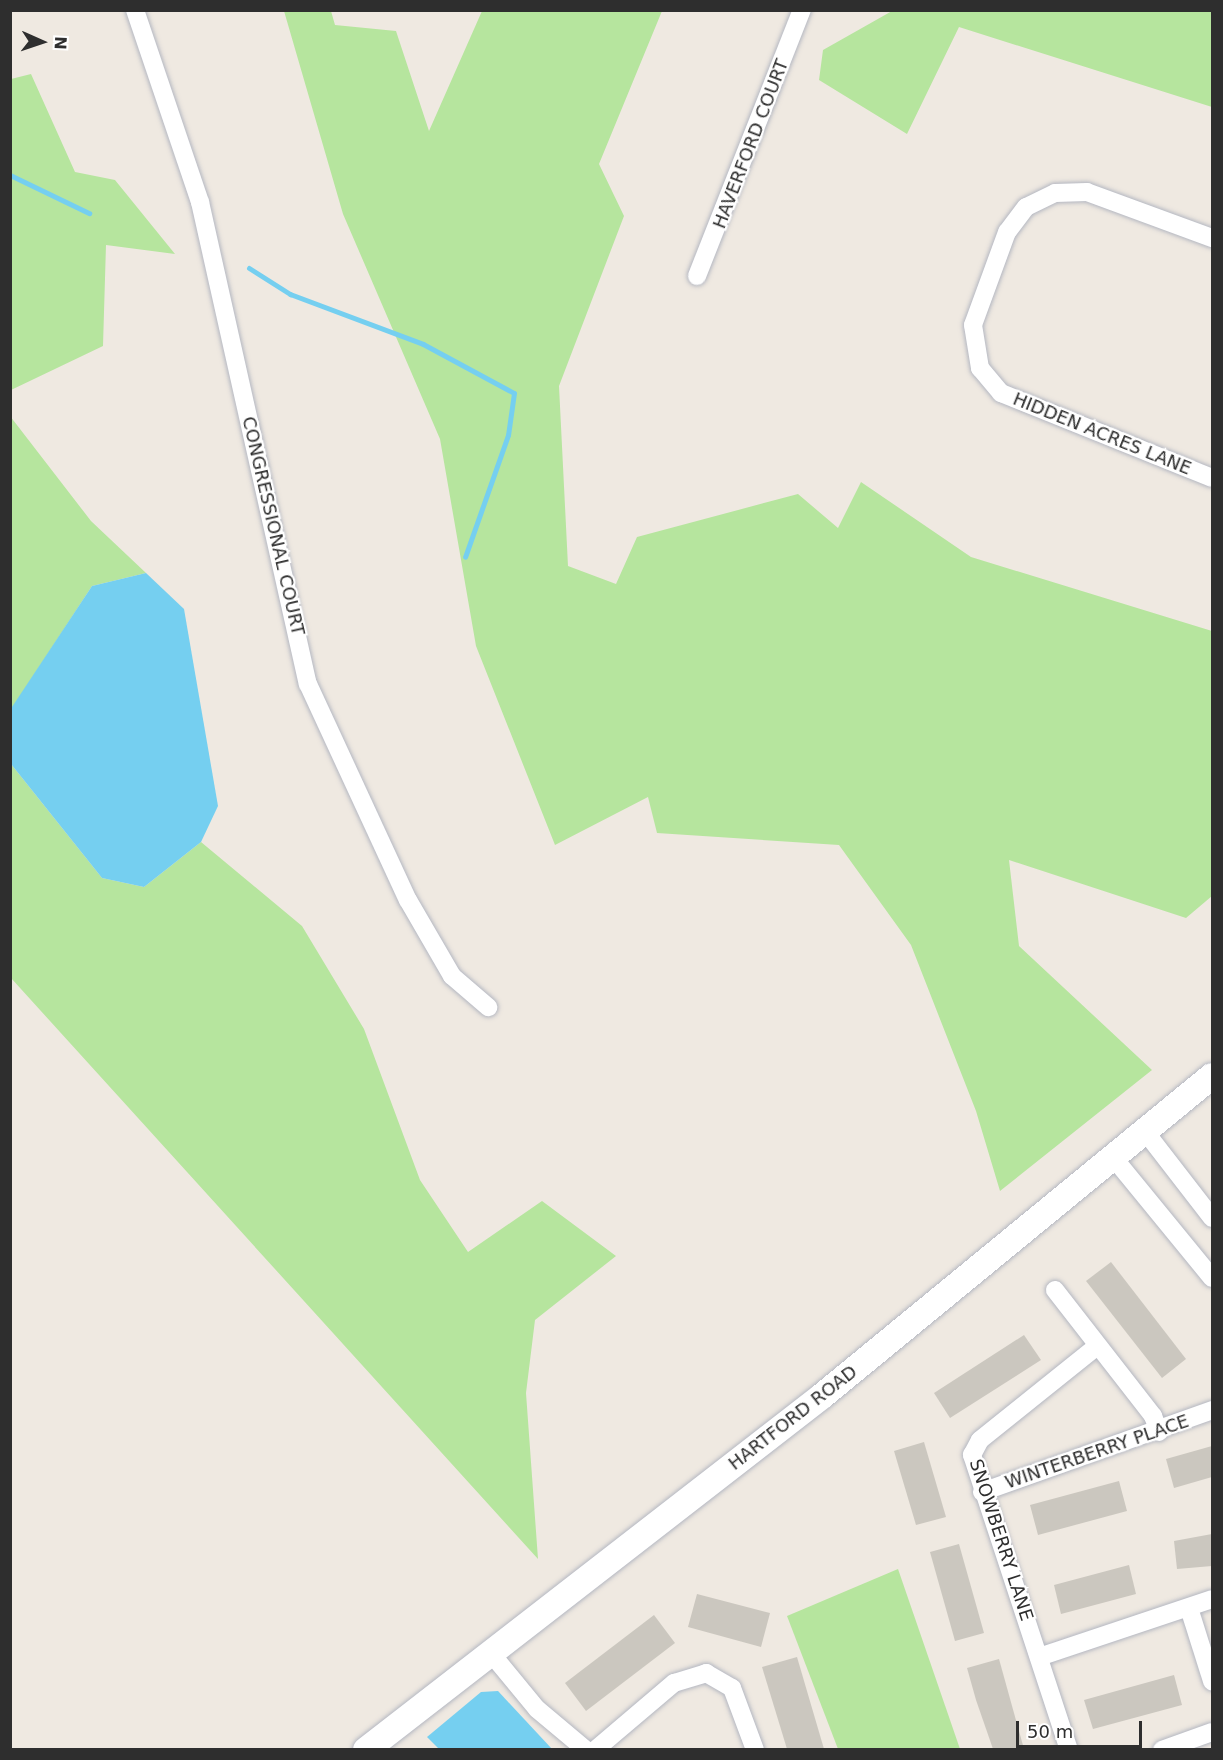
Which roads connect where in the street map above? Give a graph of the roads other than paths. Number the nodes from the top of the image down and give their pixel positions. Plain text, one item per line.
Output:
1 (135, 10) edge
2 (802, 10) edge
3 (1212, 238) edge
4 (697, 276) dead end
5 (1212, 478) edge
6 (488, 1007) dead end
7 (1212, 1076) edge
8 (1144, 1130) junction
9 (1113, 1157) junction
10 (1212, 1218) edge
11 (1212, 1278) edge
12 (1055, 1290) dead end
13 (1096, 1347) junction
14 (1212, 1410) edge
15 (1159, 1432) junction
16 (982, 1492) junction
17 (1212, 1599) edge
18 (1189, 1608) junction
19 (490, 1652) junction
20 (1039, 1657) junction
21 (1212, 1681) edge
22 (1212, 1732) edge
23 (366, 1749) edge
24 (586, 1749) edge
25 (595, 1749) edge
26 (755, 1749) edge
27 (1069, 1749) edge
28 (1162, 1749) edge

1 - 6 street, CONGRESSIONAL COURT
2 - 4 street, HAVERFORD COURT
3 - 5 street, HIDDEN ACRES LANE
7 - 8 main road, HARTFORD ROAD
8 - 9 main road, HARTFORD ROAD
8 - 10 street
9 - 11 street
9 - 19 main road, HARTFORD ROAD
12 - 13 street
13 - 15 street
13 - 16 street, SNOWBERRY LANE
14 - 15 street, WINTERBERRY PLACE
15 - 16 street, WINTERBERRY PLACE
16 - 20 street, SNOWBERRY LANE
17 - 18 street
18 - 20 street
18 - 21 street
19 - 23 main road, HARTFORD ROAD
19 - 24 street
20 - 27 street, SNOWBERRY LANE
22 - 28 street
25 - 26 street

